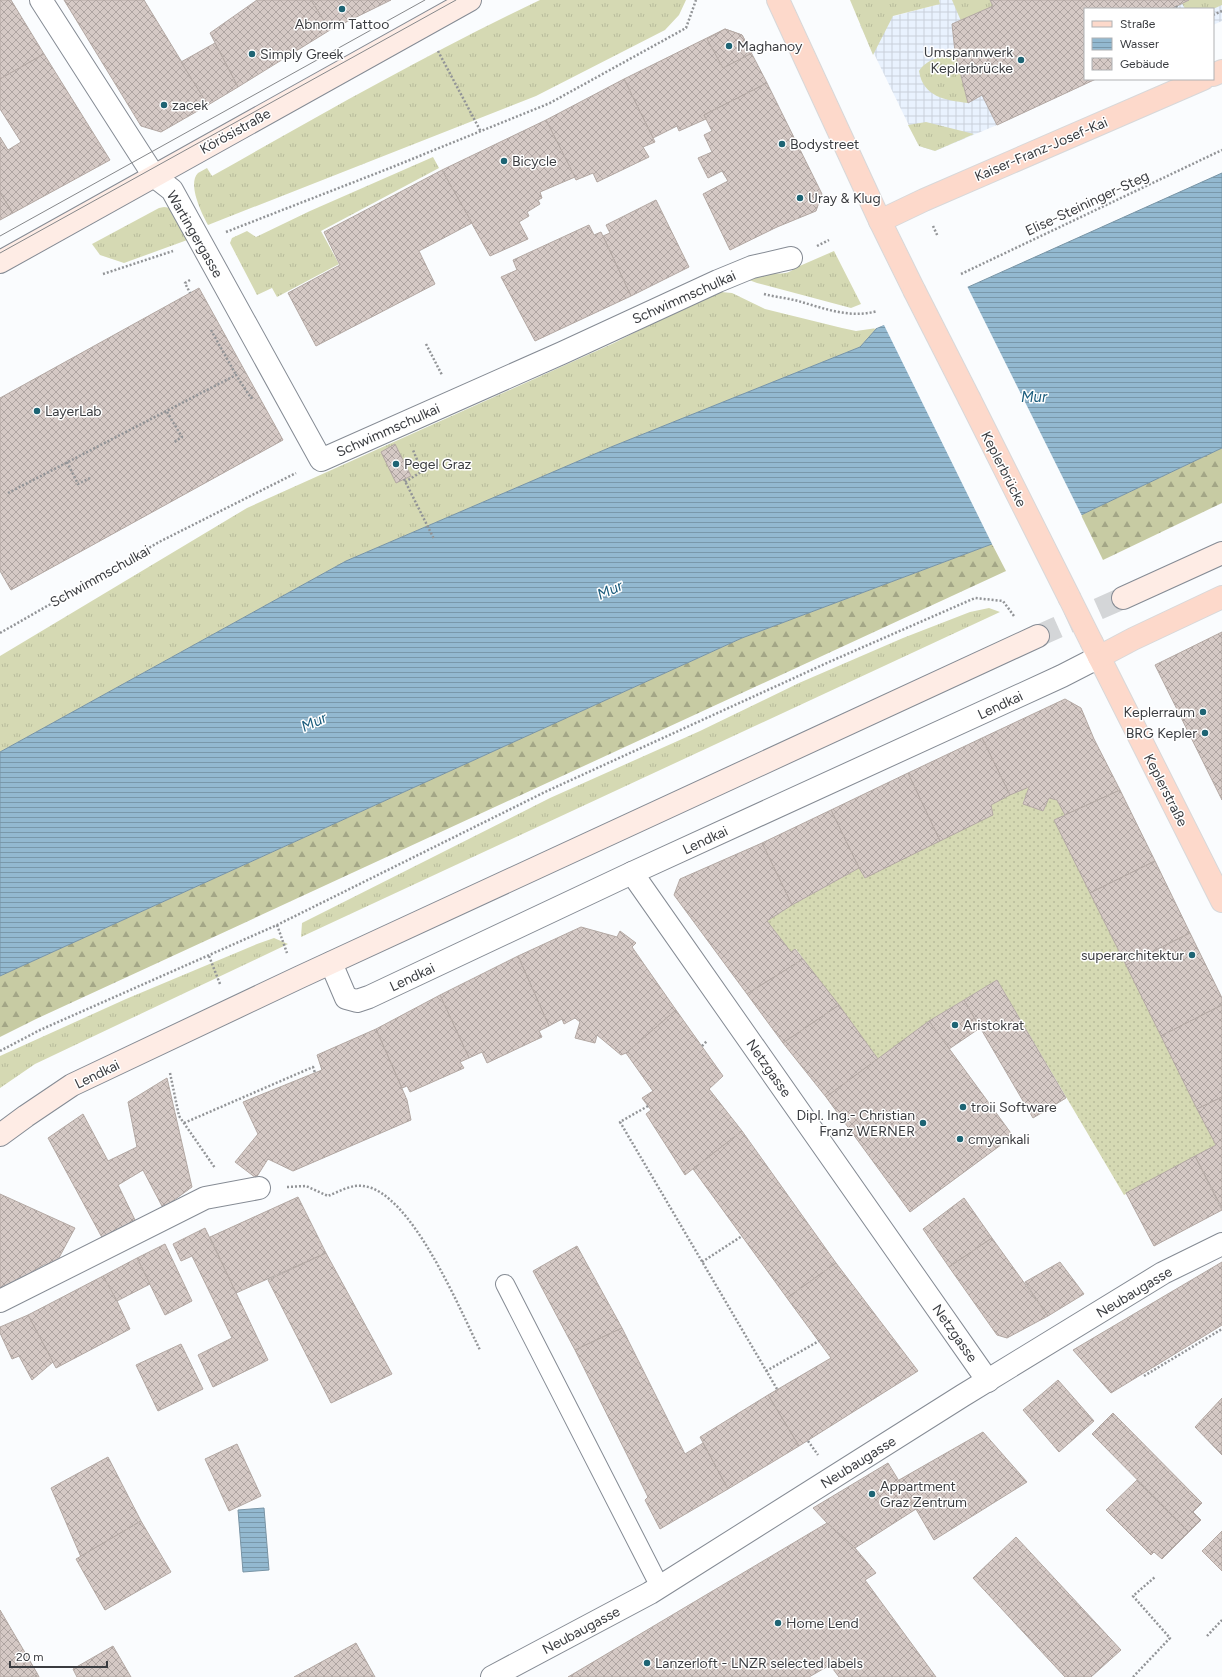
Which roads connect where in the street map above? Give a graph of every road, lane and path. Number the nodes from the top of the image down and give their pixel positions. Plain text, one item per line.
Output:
1 (40, 0) edge
2 (470, 0) edge
3 (696, 0) edge
4 (778, 0) edge
5 (425, 24) junction
6 (1201, 80) edge
7 (481, 132) junction
8 (1222, 150) edge
9 (154, 176) junction
10 (880, 220) junction
11 (201, 241) junction
12 (791, 258) dead end
13 (0, 262) edge
14 (103, 274) dead end
15 (961, 274) dead end
16 (796, 300) dead end
17 (877, 312) dead end
18 (211, 330) dead end
19 (426, 344) dead end
20 (441, 374) dead end
21 (236, 375) junction
22 (258, 395) dead end
23 (167, 412) junction
24 (401, 424) junction
25 (173, 443) dead end
26 (321, 460) junction
27 (67, 462) junction
28 (90, 478) dead end
29 (8, 492) dead end
30 (434, 539) dead end
31 (1222, 553) edge
32 (1222, 597) edge
33 (1123, 598) tunnel mouth
34 (1015, 616) dead end
35 (0, 633) edge
36 (1038, 636) tunnel mouth
37 (1095, 650) junction
38 (632, 874) junction
39 (1222, 901) edge
40 (277, 925) junction
41 (288, 954) dead end
42 (209, 956) junction
43 (331, 963) junction
44 (222, 987) dead end
45 (707, 1041) dead end
46 (702, 1046) dead end
47 (0, 1052) edge
48 (170, 1073) dead end
49 (315, 1073) dead end
50 (648, 1106) dead end
51 (184, 1123) junction
52 (0, 1135) edge
53 (259, 1188) joint
54 (233, 1193) junction
55 (742, 1236) dead end
56 (1222, 1244) edge
57 (702, 1262) junction
58 (505, 1284) dead end
59 (0, 1302) edge
60 (1222, 1329) edge
61 (819, 1341) dead end
62 (480, 1350) dead end
63 (766, 1371) junction
64 (1144, 1376) dead end
65 (988, 1381) junction
66 (777, 1389) dead end
67 (808, 1441) dead end
68 (818, 1456) dead end
69 (1155, 1577) dead end
70 (660, 1587) junction
71 (1222, 1620) edge
72 (1207, 1636) dead end
73 (492, 1677) edge
74 (1133, 1677) edge

1 - 9 street, Wartingergasse
2 - 5 main road, Körösistraße
3 - 7 path
4 - 10 main road, Keplerbrücke
5 - 7 path
5 - 9 main road, Körösistraße
6 - 10 main road, Kaiser-Franz-Josef-Kai
7 - 11 path
8 - 15 path, Elise-Steininger-Steg
9 - 11 street, Wartingergasse
9 - 13 main road, Körösistraße
10 - 37 main road, Keplerbrücke, bridge
11 - 14 path
11 - 26 street, Wartingergasse
12 - 24 street, Schwimmschulkai
16 - 17 path
18 - 21 path
19 - 20 path
21 - 22 path
21 - 23 path
23 - 25 path
23 - 27 path
24 - 26 street, Schwimmschulkai
24 - 30 path
26 - 35 path, Schwimmschulkai
27 - 28 path
27 - 29 path
31 - 33 main road
32 - 37 main road
34 - 40 path
36 - 43 main road, Lendkai
37 - 38 street, Lendkai
37 - 39 main road, Keplerstraße
38 - 43 street, Lendkai
38 - 65 street, Netzgasse
40 - 41 path
40 - 42 path
42 - 44 path
42 - 47 path
43 - 52 main road, Lendkai
45 - 46 path
48 - 51 path
49 - 51 path
50 - 57 path
51 - 54 path
53 - 54 street
53 - 62 path
54 - 59 street
55 - 57 path
56 - 65 street, Neubaugasse
57 - 63 path
58 - 70 lane
60 - 64 path
61 - 63 path
63 - 66 path
65 - 70 street, Neubaugasse
67 - 68 path
69 - 74 path
70 - 73 street, Neubaugasse
71 - 72 path

